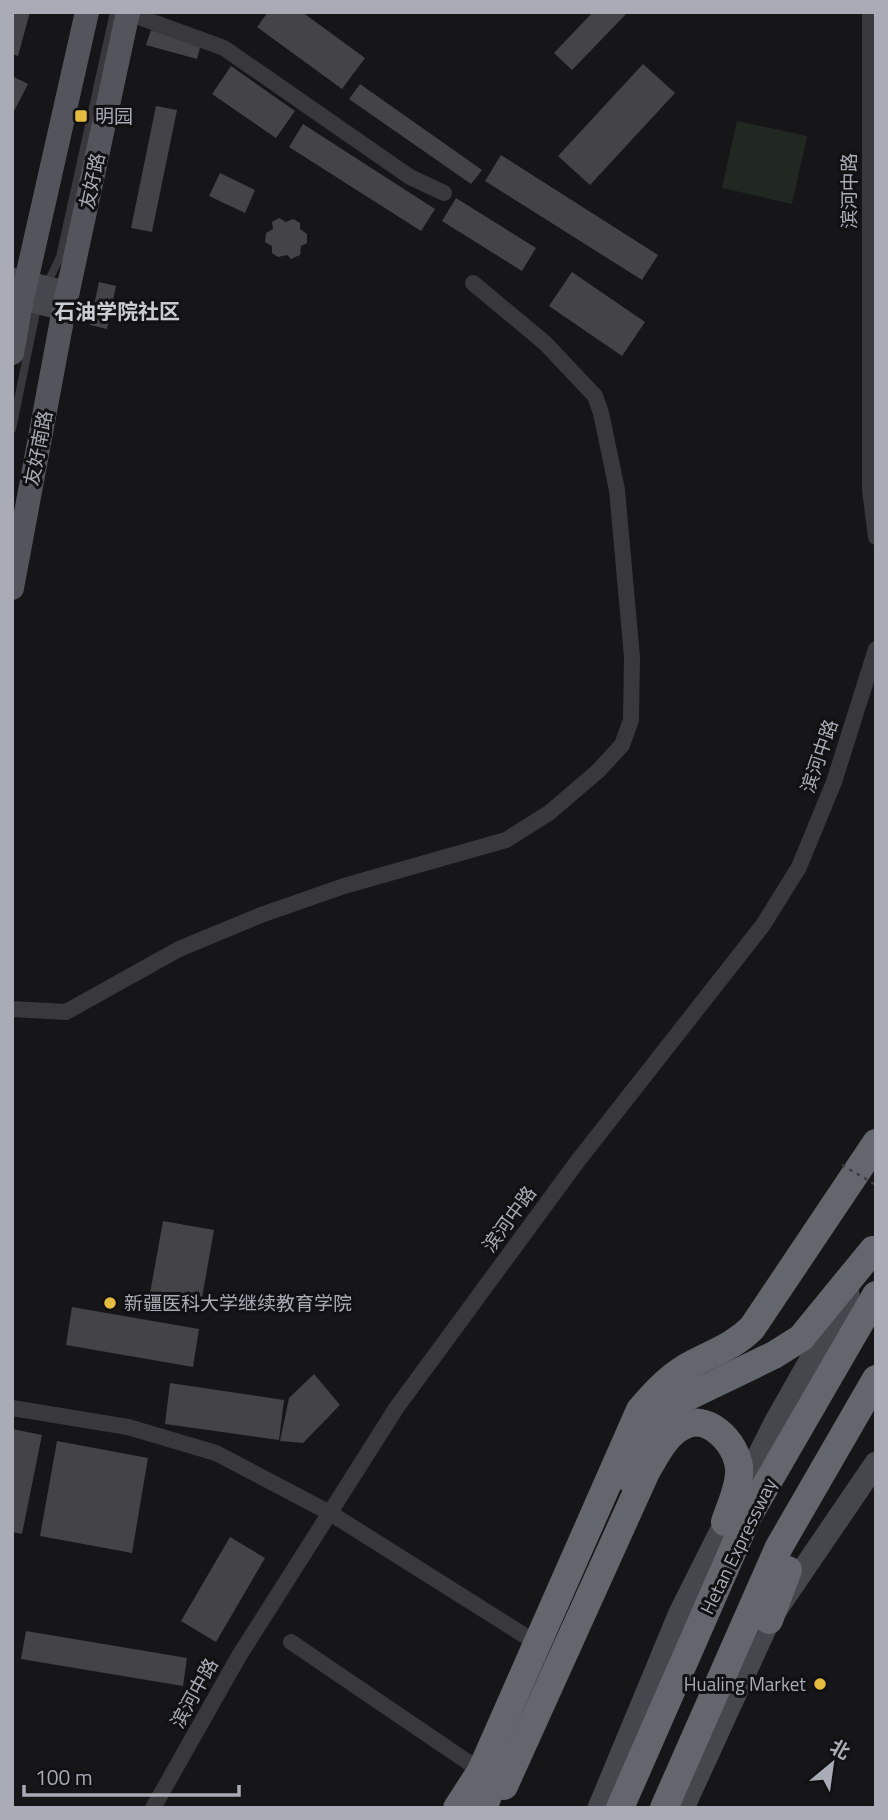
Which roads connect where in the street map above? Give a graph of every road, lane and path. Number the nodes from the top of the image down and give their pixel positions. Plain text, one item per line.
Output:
1 (87, 12) edge
2 (94, 12) edge
3 (114, 12) edge
4 (870, 12) edge
5 (128, 13) edge
6 (160, 19) edge
7 (444, 194) dead end
8 (41, 261) dead end
9 (473, 284) dead end
10 (37, 291) edge
11 (12, 353) edge
12 (12, 429) edge
13 (876, 537) edge
14 (12, 588) edge
15 (876, 649) edge
16 (12, 1009) edge
17 (876, 1143) edge
18 (842, 1165) dead end
19 (876, 1185) edge
20 (874, 1248) edge
21 (876, 1295) edge
22 (876, 1379) edge
23 (12, 1408) edge
24 (876, 1463) edge
25 (639, 1471) junction
26 (330, 1513) junction
27 (726, 1522) junction
28 (769, 1620) junction
29 (291, 1642) dead end
30 (538, 1644) junction
31 (481, 1771) junction
32 (680, 1806) edge
33 (153, 1808) edge
34 (457, 1808) edge
35 (483, 1808) edge
36 (495, 1808) edge
37 (599, 1808) edge
38 (620, 1808) edge

1 - 10 main road
2 - 8 lane
3 - 10 lane
4 - 13 street, 滨河中路
5 - 6 street
5 - 10 main road, 友好路
6 - 7 street
9 - 16 street
10 - 11 main road
10 - 12 lane
10 - 14 main road, 友好南路
15 - 26 street, 滨河中路
17 - 30 highway
18 - 19 path, bridge
20 - 25 highway
20 - 27 street
21 - 38 highway, Hetan Expressway
22 - 28 highway
22 - 32 highway, Hetan Expressway
23 - 26 street
24 - 28 street
25 - 27 highway
25 - 35 highway
25 - 36 highway
26 - 30 street
26 - 33 street, 滨河中路
27 - 37 street
28 - 32 street
29 - 31 street
30 - 31 highway
31 - 34 highway

